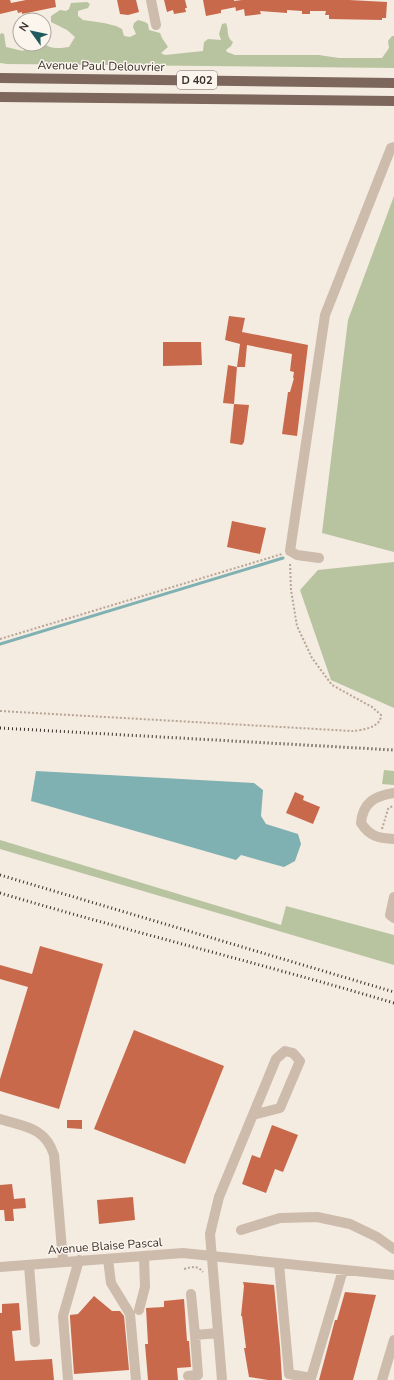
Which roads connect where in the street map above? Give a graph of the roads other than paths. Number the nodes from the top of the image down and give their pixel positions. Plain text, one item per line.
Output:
1 (151, 0) edge
2 (156, 25) dead end
3 (0, 78) edge
4 (394, 83) edge
5 (0, 97) edge
6 (394, 101) edge
7 (394, 146) edge
8 (319, 558) dead end
9 (394, 793) edge
10 (394, 838) edge
11 (394, 897) edge
12 (394, 918) edge
13 (253, 1115) junction
14 (0, 1119) edge
15 (242, 1230) dead end
16 (394, 1249) edge
17 (144, 1256) junction
18 (212, 1256) junction
19 (108, 1259) junction
20 (79, 1260) junction
21 (63, 1261) junction
22 (279, 1264) junction
23 (29, 1265) junction
24 (0, 1267) edge
25 (343, 1270) junction
26 (394, 1275) edge
27 (191, 1294) dead end
28 (139, 1310) dead end
29 (218, 1333) junction
30 (194, 1335) junction
31 (394, 1340) edge
32 (35, 1342) dead end
33 (188, 1376) dead end
34 (68, 1380) edge
35 (136, 1380) edge
36 (222, 1380) edge
37 (382, 1380) edge

1 - 2 street
3 - 4 main road, Avenue Paul Delouvrier / D 402
5 - 6 main road, D 402
7 - 8 street
9 - 10 street
11 - 12 street
13 - 13 street
13 - 18 street
14 - 21 street
15 - 16 street
17 - 18 street, Avenue Blaise Pascal
17 - 19 street, Avenue Blaise Pascal
17 - 28 street
18 - 22 street, Avenue Blaise Pascal
18 - 29 street
19 - 20 street, Avenue Blaise Pascal
19 - 35 street
20 - 21 street, Avenue Blaise Pascal
20 - 34 street
21 - 23 street, Avenue Blaise Pascal
22 - 25 street, Avenue Blaise Pascal
22 - 25 street
23 - 24 street, Avenue Blaise Pascal
23 - 32 street
25 - 26 street, Avenue Blaise Pascal
27 - 30 street
29 - 30 street
29 - 36 street
30 - 33 street
31 - 37 street

